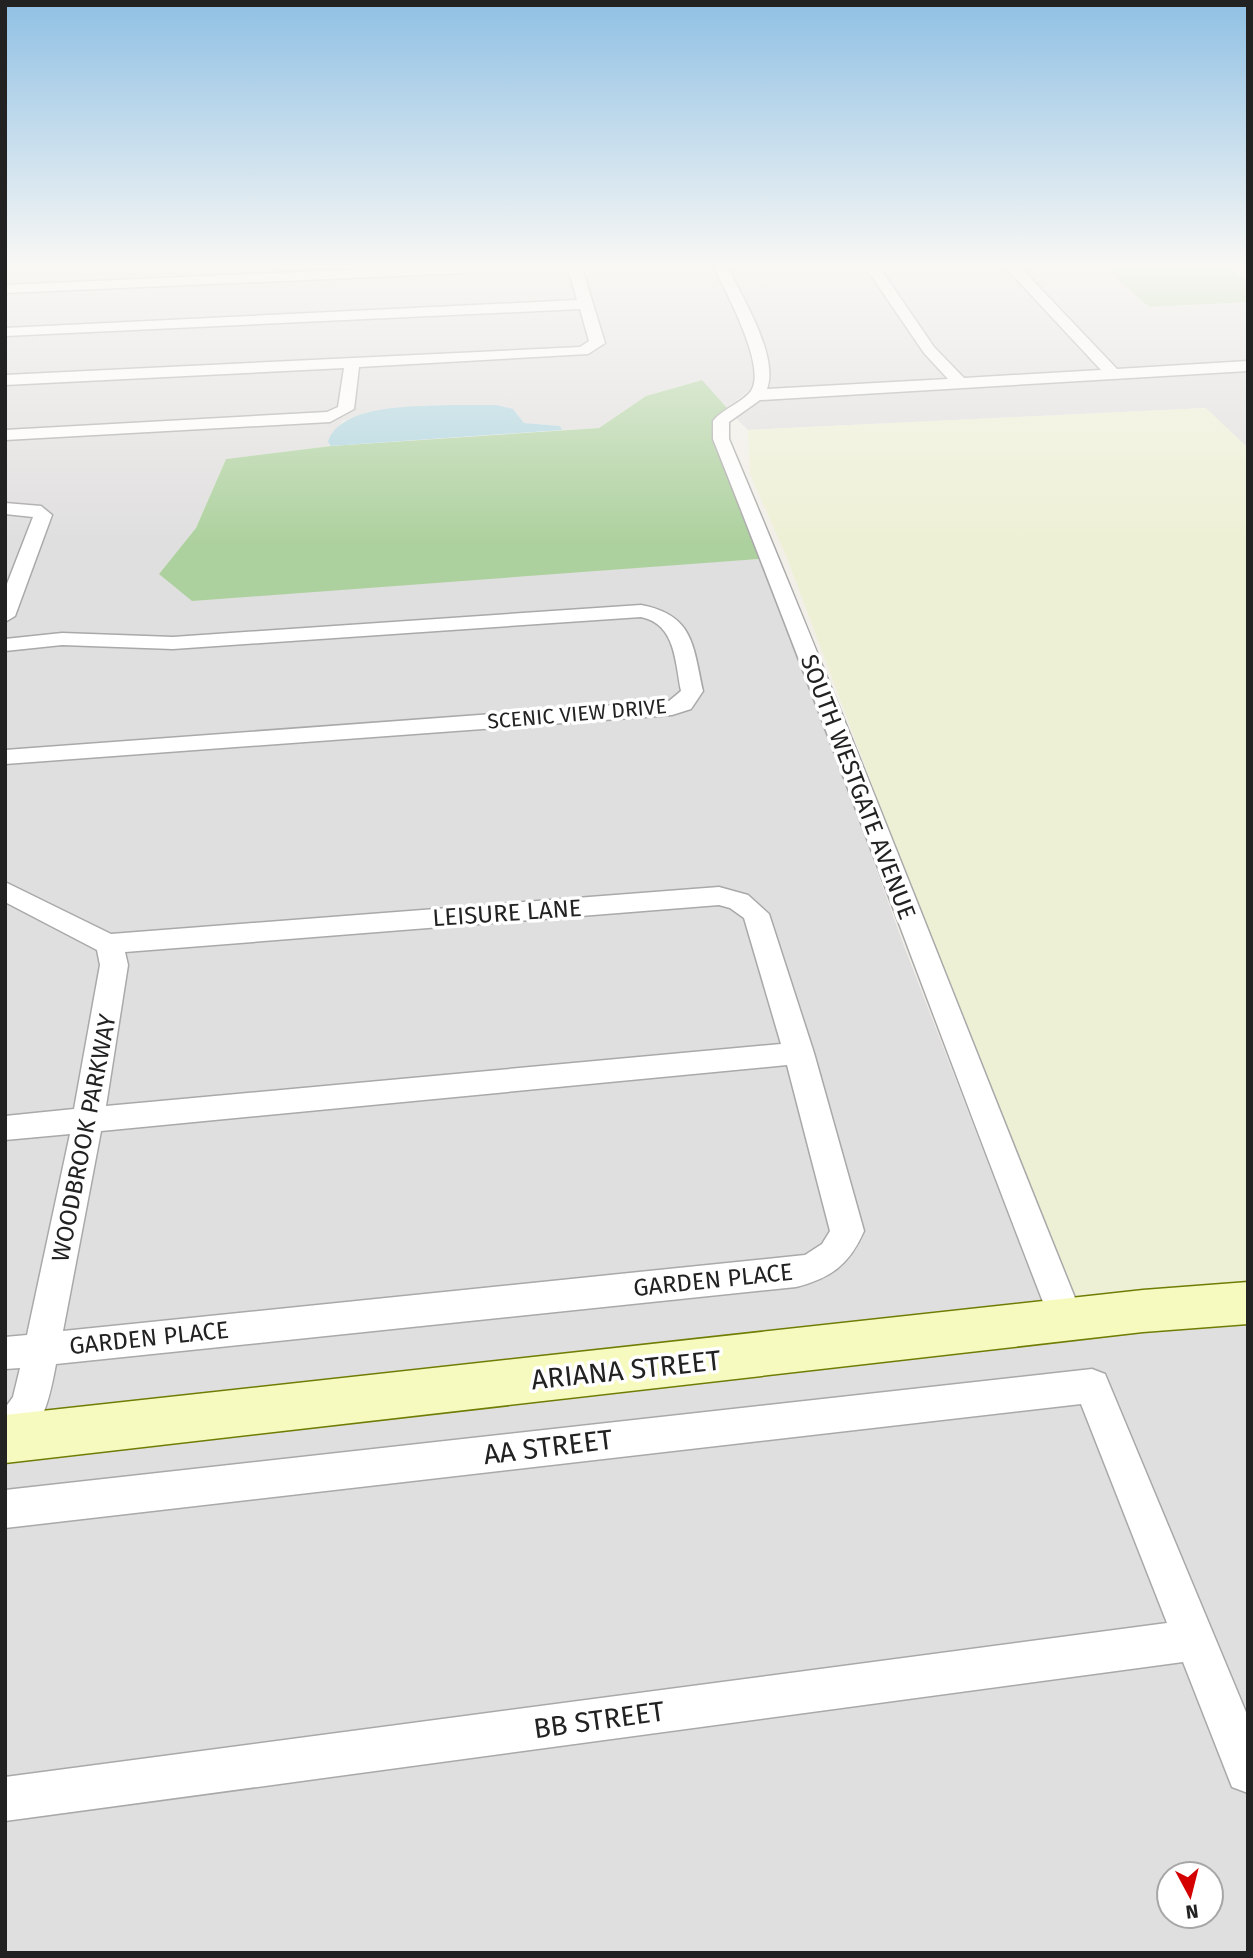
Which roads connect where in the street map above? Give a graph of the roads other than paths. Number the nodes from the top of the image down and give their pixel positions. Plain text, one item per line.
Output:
1 (403, 359) edge
2 (758, 359) edge
3 (937, 359) edge
4 (1100, 359) edge
5 (352, 362) junction
6 (1248, 366) edge
7 (1114, 374) junction
8 (5, 380) edge
9 (961, 384) junction
10 (755, 395) junction
11 (5, 435) edge
12 (5, 508) edge
13 (5, 616) edge
14 (5, 645) edge
15 (5, 757) edge
16 (5, 891) edge
17 (109, 944) junction
18 (799, 1053) junction
19 (88, 1121) junction
20 (5, 1128) edge
21 (1248, 1303) edge
22 (1067, 1320) junction
23 (42, 1349) junction
24 (5, 1353) edge
25 (5, 1438) edge
26 (5, 1509) edge
27 (1194, 1640) junction
28 (1248, 1771) edge
29 (5, 1799) edge

1 - 5 street
2 - 10 street
3 - 9 street
4 - 7 street
5 - 8 street
5 - 11 street
6 - 7 street
7 - 9 street
9 - 10 street
10 - 22 street, SOUTH WESTGATE AVENUE
12 - 13 street
14 - 15 street, SCENIC VIEW DRIVE
16 - 17 street
17 - 18 street, LEISURE LANE
17 - 19 street, WOODBROOK PARKWAY
18 - 19 street
18 - 23 street, GARDEN PLACE
19 - 20 street
19 - 23 street, WOODBROOK PARKWAY
21 - 22 street, ARIANA STREET
22 - 25 street, ARIANA STREET
23 - 24 street, GARDEN PLACE
23 - 25 street, WOODBROOK PARKWAY
26 - 27 street, AA STREET
27 - 28 street
27 - 29 street, BB STREET

